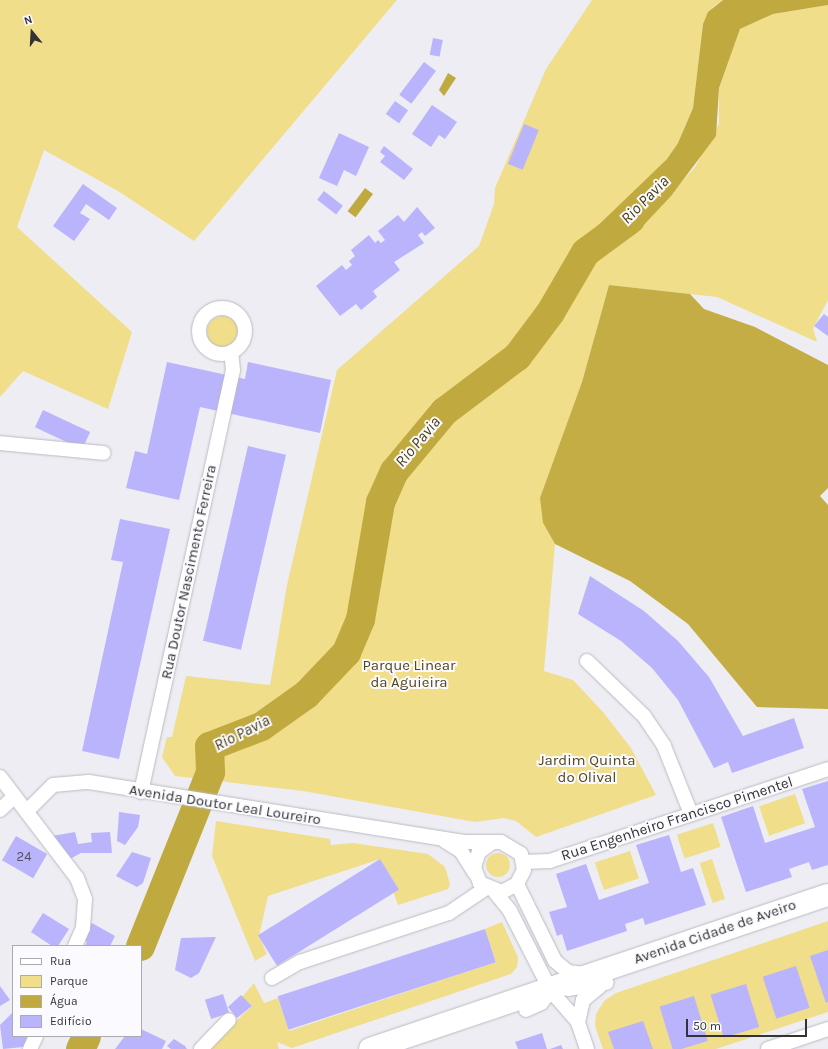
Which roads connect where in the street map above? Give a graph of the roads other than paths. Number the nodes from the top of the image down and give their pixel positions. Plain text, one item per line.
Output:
1 (231, 352) dead end
2 (0, 443) edge
3 (104, 453) dead end
4 (587, 661) dead end
5 (828, 769) edge
6 (0, 777) edge
7 (141, 792) junction
8 (13, 798) junction
9 (0, 810) edge
10 (28, 810) junction
11 (691, 814) junction
12 (433, 837) junction
13 (493, 842) junction
14 (524, 862) junction
15 (476, 876) junction
16 (517, 884) junction
17 (490, 890) junction
18 (828, 894) edge
19 (828, 909) edge
20 (75, 945) edge
21 (532, 957) junction
22 (605, 977) junction
23 (272, 978) dead end
24 (561, 991) junction
25 (524, 1004) junction
26 (228, 1020) dead end
27 (828, 1029) edge
28 (36, 1037) edge
29 (799, 1044) edge
30 (30, 1049) edge
31 (201, 1049) edge
32 (370, 1049) edge
33 (410, 1049) edge
34 (587, 1049) edge
35 (768, 1049) edge

1 - 7 street, Rua Doutor Nascimento Ferreira
2 - 3 street
4 - 11 street
5 - 11 street, Rua Engenheiro Francisco Pimentel
6 - 8 street
7 - 10 street, Avenida Doutor Leal Loureiro
7 - 12 street, Avenida Doutor Leal Loureiro
8 - 9 street
8 - 10 street
10 - 20 street
11 - 14 street, Rua Engenheiro Francisco Pimentel
12 - 13 street, Avenida Doutor Leal Loureiro
12 - 15 street, Avenida Doutor Leal Loureiro
13 - 14 street, Avenida Doutor Leal Loureiro
13 - 15 street
14 - 16 street
15 - 17 street, Avenida Doutor Leal Loureiro
16 - 17 street
16 - 24 street
17 - 21 street, Avenida Doutor Leal Loureiro
17 - 23 street
18 - 22 main road, Avenida Cidade de Aveiro
19 - 22 main road, Avenida Cidade de Aveiro
21 - 24 street
21 - 25 street
22 - 24 main road, Avenida Cidade de Aveiro
24 - 25 main road, Avenida Cidade de Aveiro
24 - 34 street
25 - 32 main road, Avenida Cidade de Aveiro
25 - 33 main road, Avenida Cidade de Aveiro
26 - 31 street
27 - 29 street
28 - 30 street
29 - 35 street

